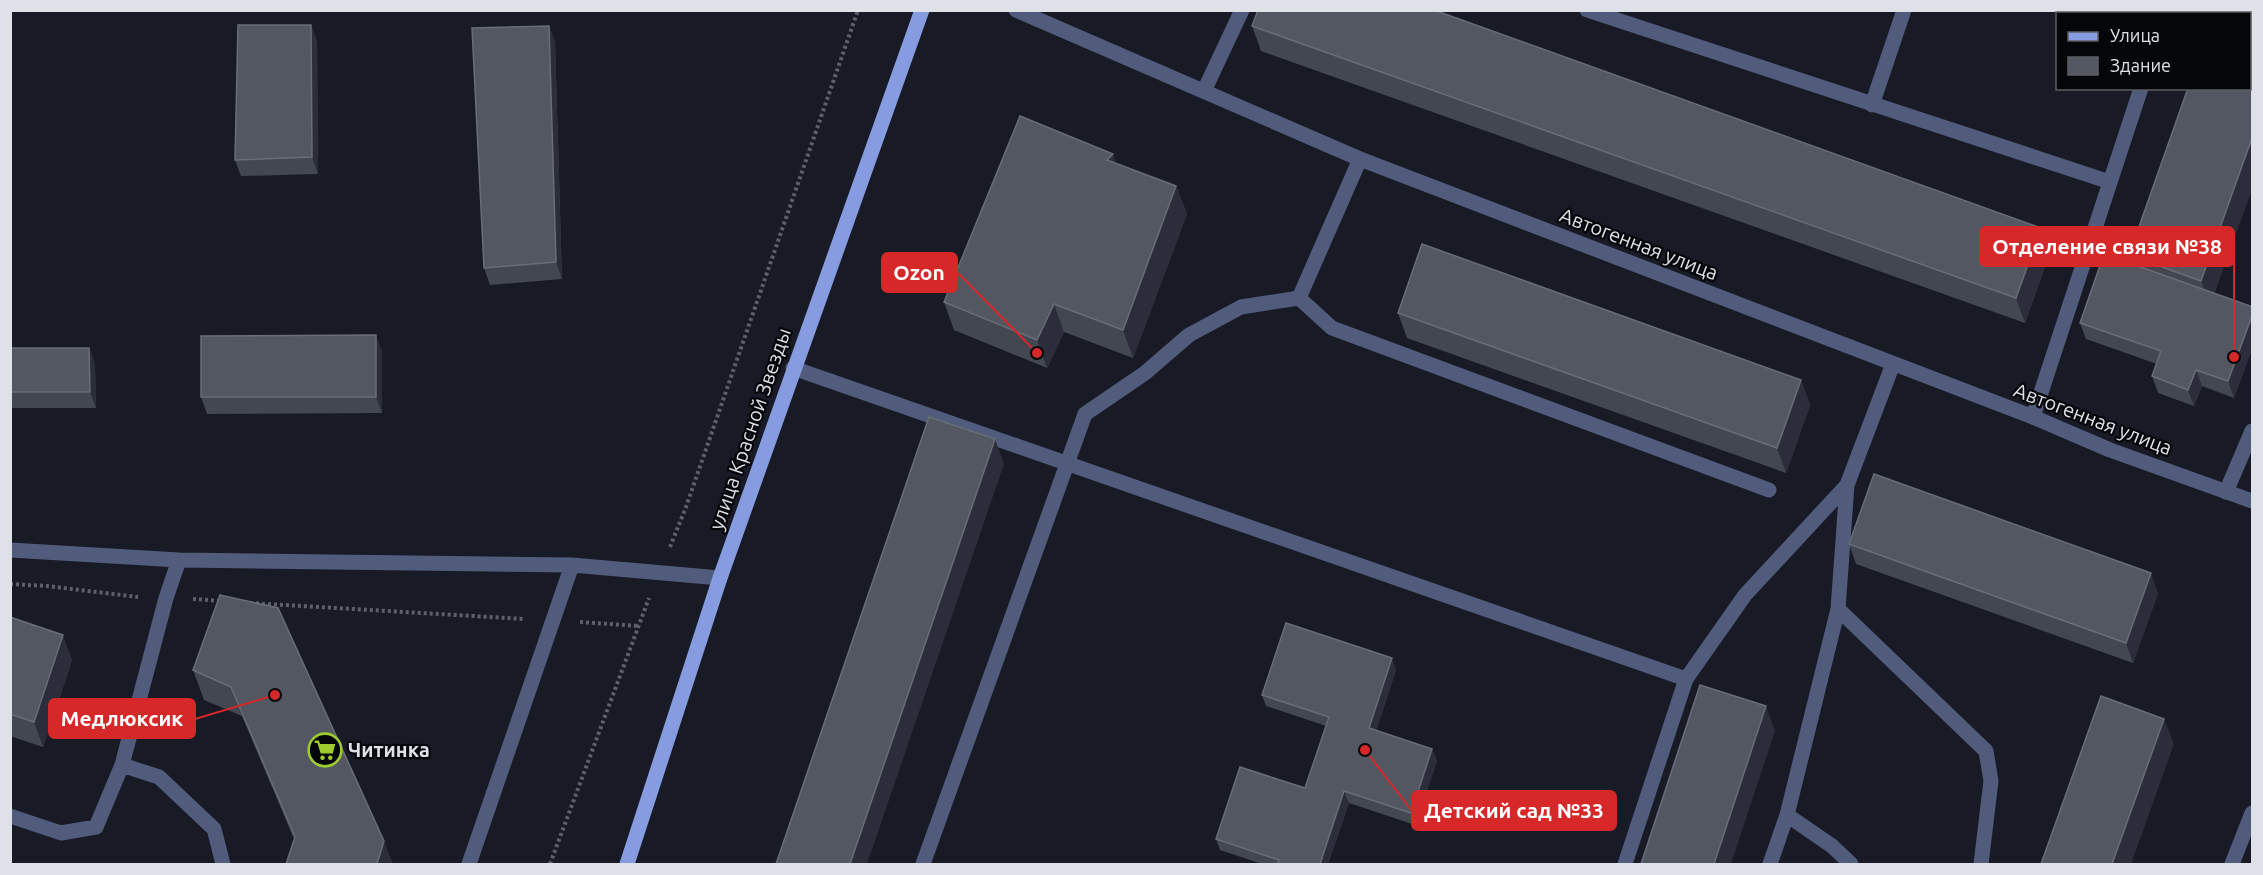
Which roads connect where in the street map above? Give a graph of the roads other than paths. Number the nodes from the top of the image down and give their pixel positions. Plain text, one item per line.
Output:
1 (922, 10) edge
2 (1016, 10) edge
3 (1242, 10) edge
4 (1587, 10) edge
5 (1904, 10) edge
6 (2140, 90) edge
7 (1204, 91) junction
8 (1872, 105) junction
9 (1360, 159) junction
10 (2110, 182) junction
11 (1299, 298) junction
12 (1893, 364) junction
13 (793, 368) junction
14 (2033, 417) junction
15 (2253, 431) edge
16 (1066, 464) junction
17 (1847, 484) junction
18 (1769, 490) dead end
19 (2226, 492) junction
20 (2253, 501) edge
21 (10, 550) edge
22 (179, 560) junction
23 (572, 565) junction
24 (720, 578) junction
25 (1838, 609) junction
26 (1686, 679) junction
27 (122, 765) junction
28 (2253, 813) edge
29 (1787, 815) junction
30 (10, 816) edge
31 (223, 864) edge
32 (469, 864) edge
33 (627, 864) edge
34 (923, 864) edge
35 (1625, 864) edge
36 (1770, 864) edge
37 (1851, 864) edge
38 (1981, 864) edge
39 (2232, 864) edge

1 - 13 main road, улица Красной Звезды
2 - 7 street, Автогенная улица
3 - 7 street
4 - 8 street
5 - 8 street
6 - 10 street
7 - 9 street, Автогенная улица
8 - 10 street
9 - 11 street
9 - 12 street, Автогенная улица
10 - 14 street
11 - 16 street
11 - 18 street
12 - 14 street, Автогенная улица
12 - 17 street
13 - 16 street
13 - 24 main road, улица Красной Звезды
14 - 19 street, Автогенная улица
15 - 19 street
16 - 26 street
16 - 34 street
17 - 25 street
17 - 26 street
19 - 20 street, Автогенная улица
21 - 22 street
22 - 23 street
22 - 27 street
23 - 24 street
23 - 32 street
24 - 33 main road, улица Красной Звезды
25 - 29 street
25 - 38 street
26 - 35 street
27 - 30 street
27 - 31 street
28 - 39 street
29 - 36 street
29 - 37 street

